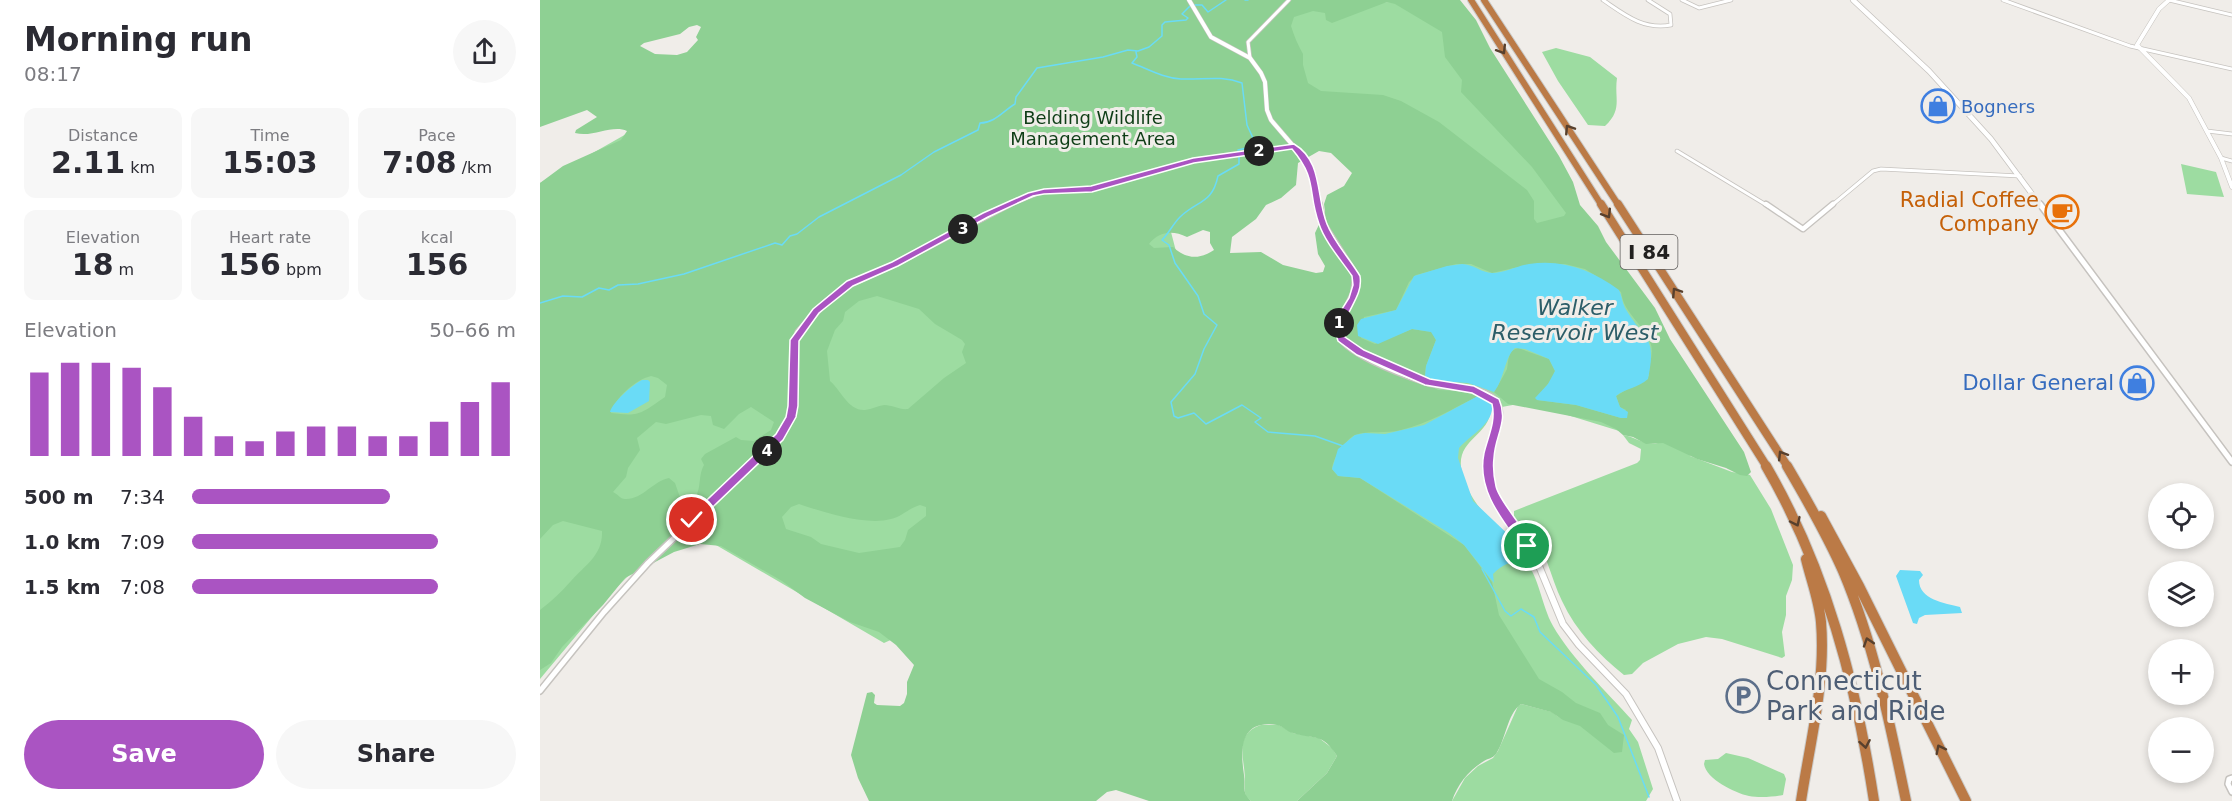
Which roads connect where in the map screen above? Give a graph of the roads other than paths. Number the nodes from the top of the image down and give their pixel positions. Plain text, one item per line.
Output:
1 (1189, 0) edge
2 (1289, 0) edge
3 (1471, 0) edge
4 (1484, 0) edge
5 (1604, 0) edge
6 (1648, 0) edge
7 (1682, 0) edge
8 (1714, 0) edge
9 (1731, 0) edge
10 (1853, 0) edge
11 (2003, 0) edge
12 (2169, 0) edge
13 (1719, 3) junction
14 (2232, 15) edge
15 (2139, 48) junction
16 (1250, 58) junction
17 (2232, 69) edge
18 (2207, 131) junction
19 (2232, 134) edge
20 (1294, 146) junction
21 (1677, 151) dead end
22 (2221, 158) junction
23 (2232, 161) edge
24 (2020, 176) junction
25 (2231, 179) edge
26 (2232, 187) edge
27 (2232, 462) edge
28 (1811, 506) junction
29 (1806, 547) junction
30 (540, 691) edge
31 (2232, 778) edge
32 (2232, 792) edge
33 (1677, 801) edge
34 (1801, 801) edge
35 (1874, 801) edge
36 (1906, 801) edge
37 (1966, 801) edge

1 - 16 street
2 - 16 street
3 -> 29 highway, I 84
28 -> 4 highway, I 84
5 - 6 street
7 - 13 street
8 - 13 street
9 - 13 street
10 - 24 main road
11 - 15 street
12 - 14 street
12 - 15 street
15 - 17 street
15 - 18 street
16 - 20 street
18 - 19 street
18 - 22 street
20 - 30 street
20 - 33 street
21 - 24 street
22 - 23 street
22 - 25 street
24 - 27 main road
25 - 26 street
36 -> 28 highway, I 84
37 -> 28 highway
29 - 34 highway
29 -> 35 highway, I 84
31 - 32 street

